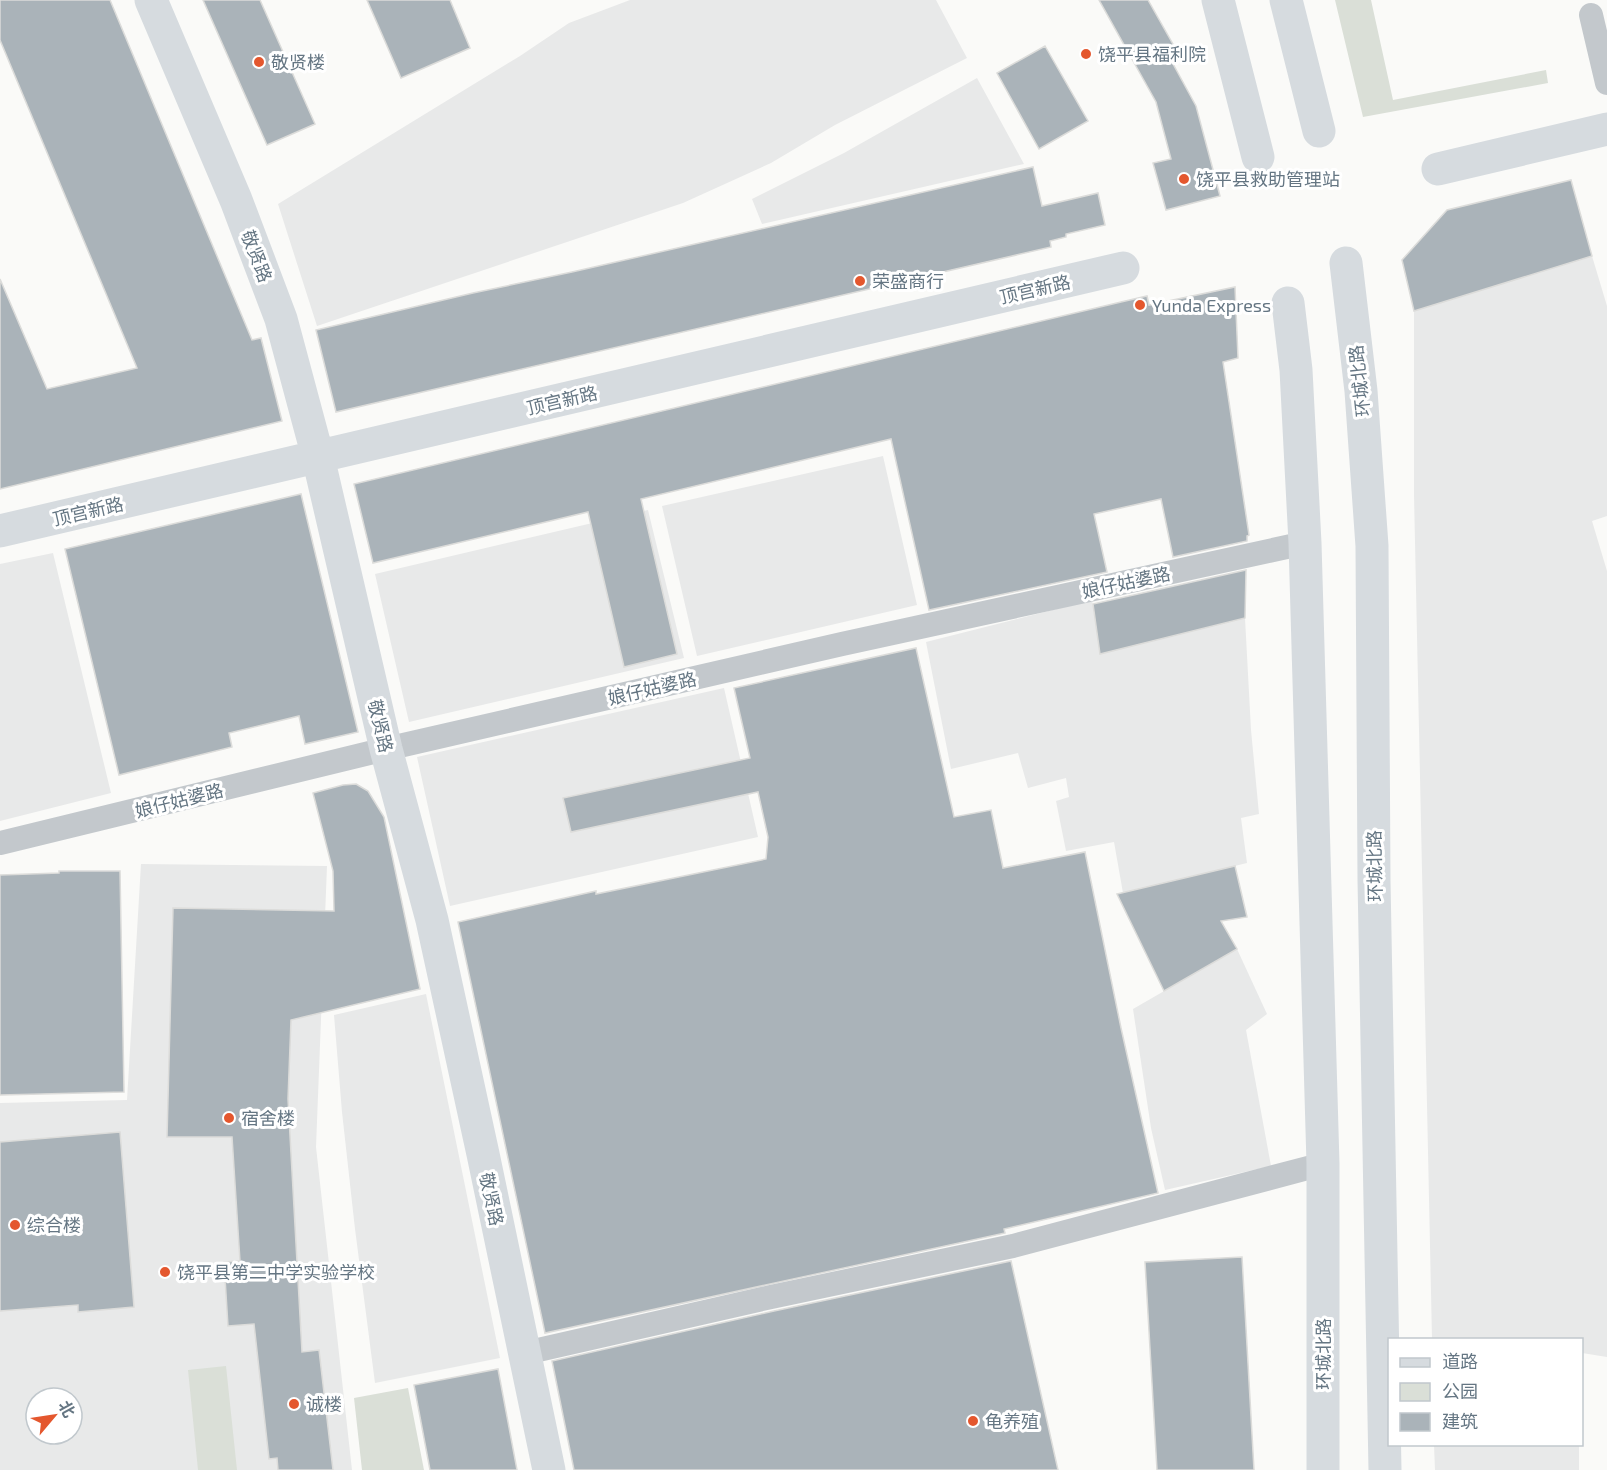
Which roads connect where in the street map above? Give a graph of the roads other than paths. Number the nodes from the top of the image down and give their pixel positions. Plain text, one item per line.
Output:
1 (151, 0) edge
2 (1218, 0) edge
3 (1286, 0) edge
4 (1591, 15) dead end
5 (1607, 83) edge
6 (1607, 129) edge
7 (1319, 130) dead end
8 (1258, 157) dead end
9 (1438, 169) dead end
10 (1346, 264) dead end
11 (1123, 268) dead end
12 (1288, 303) dead end
13 (318, 457) junction
14 (0, 531) edge
15 (1305, 543) junction
16 (386, 749) junction
17 (0, 843) edge
18 (1323, 1164) junction
19 (525, 1353) junction
20 (549, 1470) edge
21 (1323, 1470) edge
22 (1384, 1470) edge

1 - 13 main road, 敬贤路
2 - 8 main road
3 - 7 main road
4 - 5 street
6 - 9 main road
10 - 22 main road, 环城北路
11 - 13 main road, 顶宫新路
12 - 15 main road, 环城北路
13 - 14 main road, 顶宫新路
13 - 16 main road, 敬贤路
15 - 16 street, 娘仔姑婆路
15 - 18 main road, 环城北路
16 - 17 street, 娘仔姑婆路
16 - 19 main road, 敬贤路
18 - 19 street
18 - 21 main road, 环城北路
19 - 20 main road, 敬贤路

